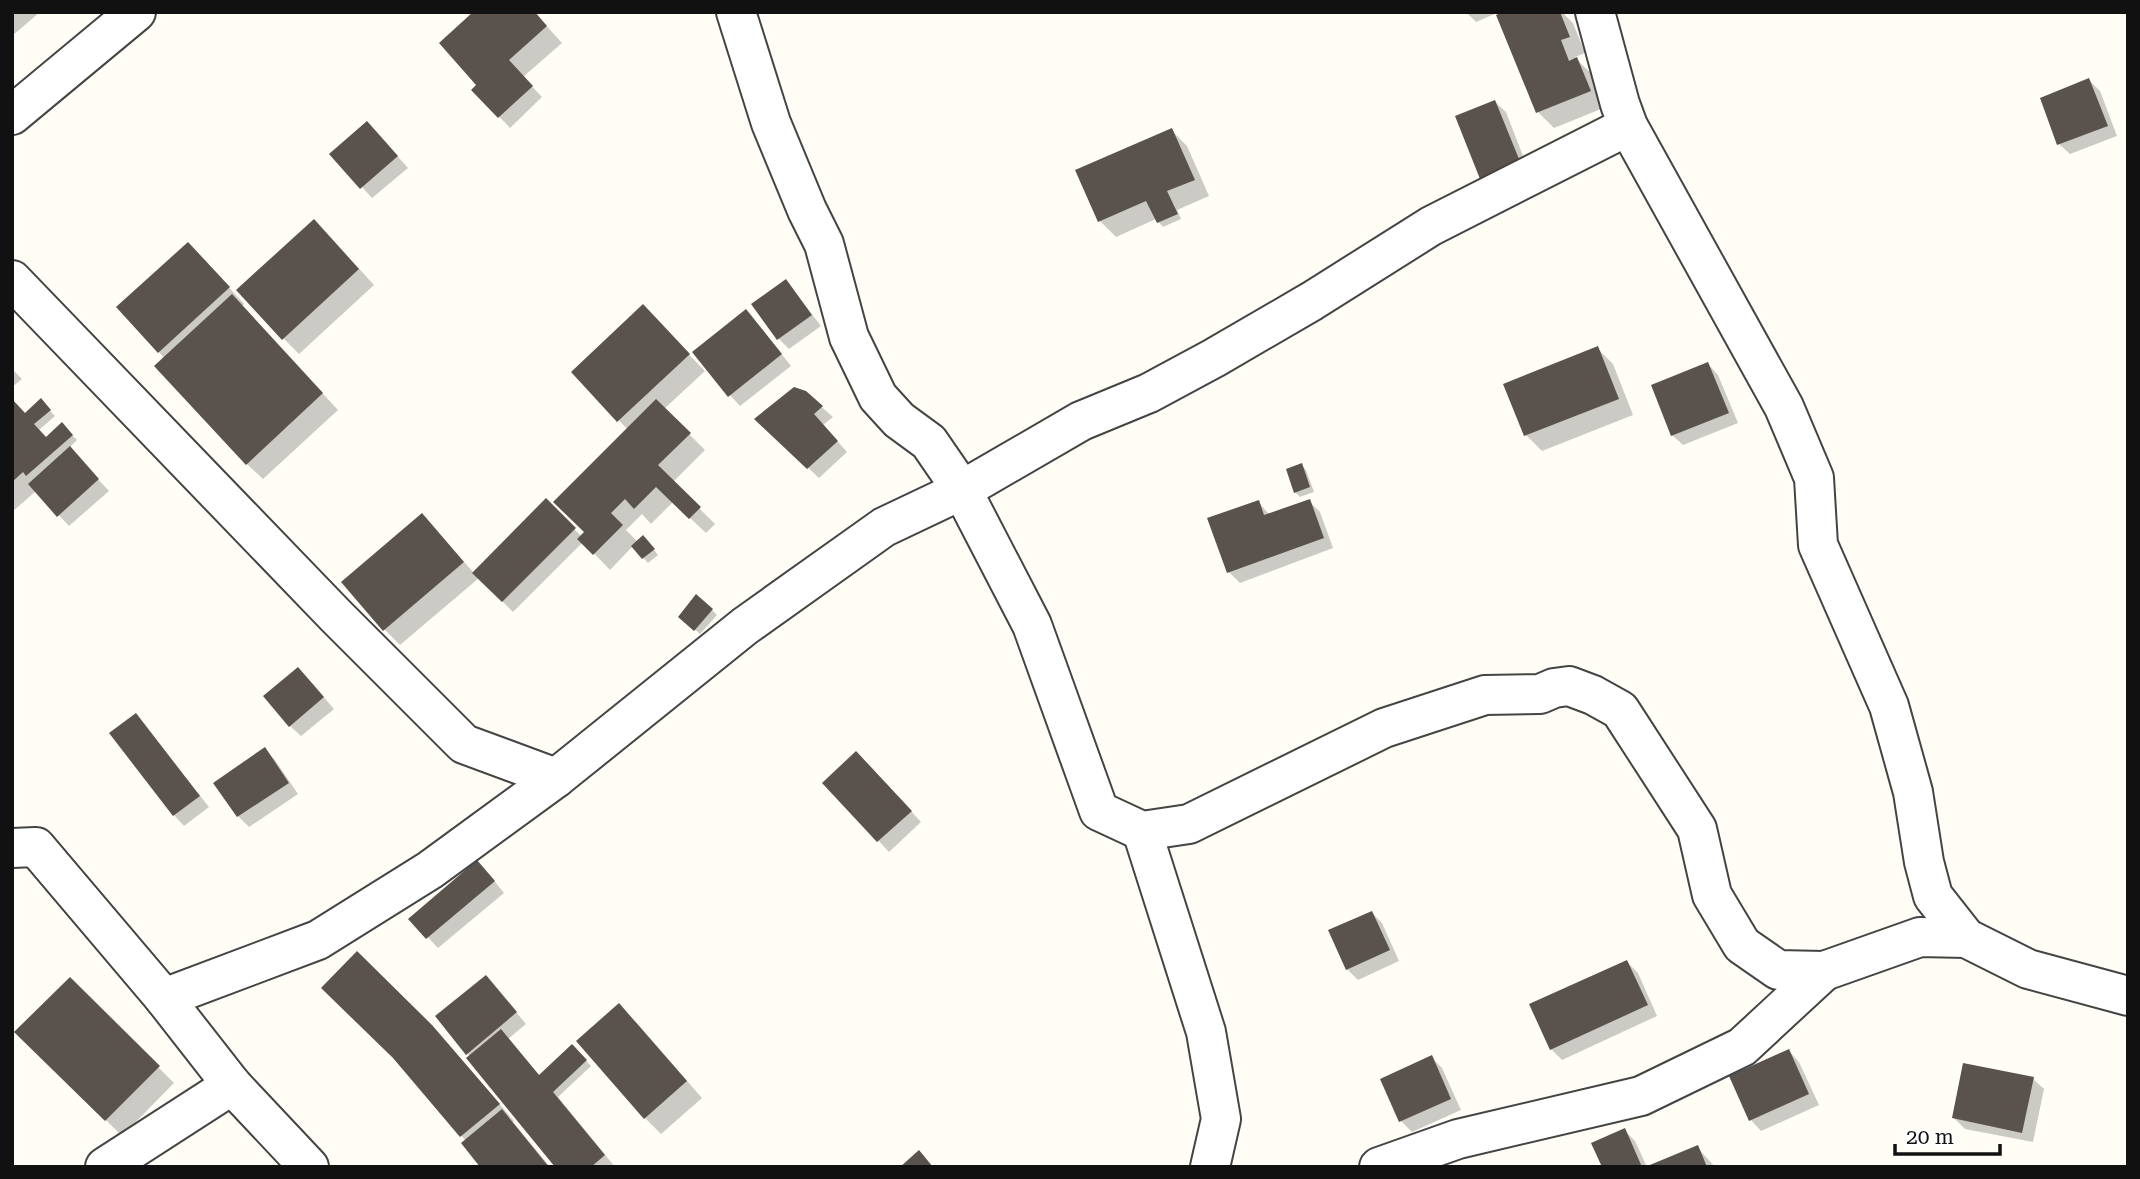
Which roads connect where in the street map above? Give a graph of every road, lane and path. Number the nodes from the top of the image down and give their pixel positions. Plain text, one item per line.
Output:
1 (136, 12) edge
2 (736, 12) edge
3 (1595, 12) edge
4 (12, 115) edge
5 (1628, 126) junction
6 (12, 280) edge
7 (962, 490) junction
8 (556, 778) junction
9 (1142, 831) junction
10 (12, 848) edge
11 (1966, 938) junction
12 (1824, 971) junction
13 (2128, 996) edge
14 (164, 998) junction
15 (232, 1085) junction
16 (105, 1167) edge
17 (309, 1167) edge
18 (1210, 1167) edge
19 (1378, 1167) edge

1 - 4 street
2 - 7 street
3 - 5 street
5 - 7 street
5 - 11 street
6 - 8 street
7 - 8 street
7 - 9 street
8 - 14 street
9 - 12 street
9 - 18 street
10 - 14 street
11 - 12 street
11 - 13 street
12 - 19 street
14 - 15 street
15 - 16 street
15 - 17 street

